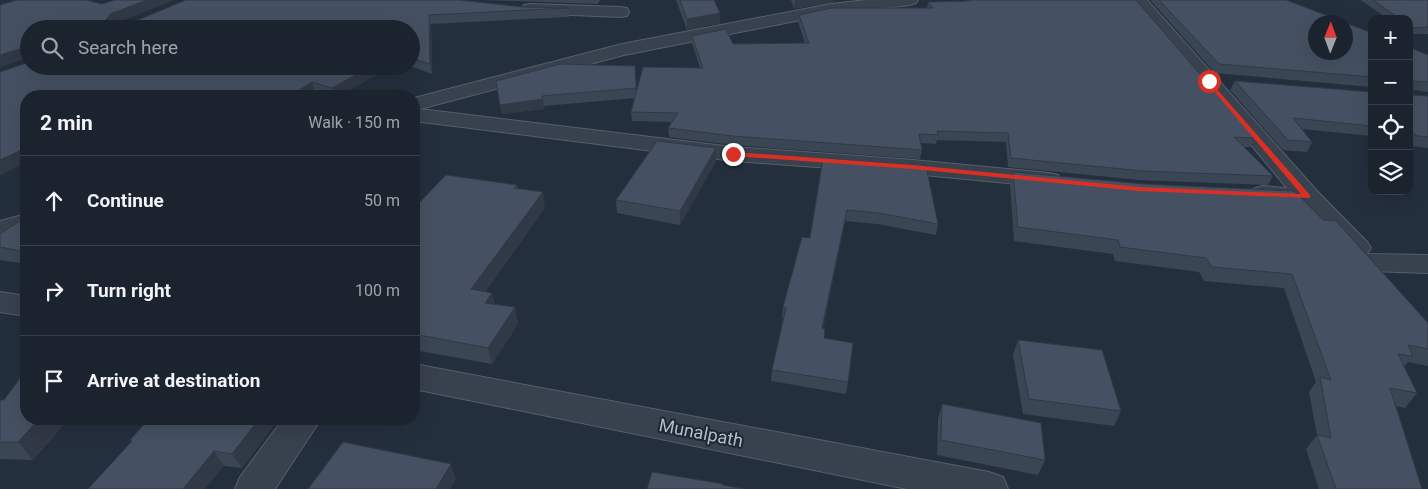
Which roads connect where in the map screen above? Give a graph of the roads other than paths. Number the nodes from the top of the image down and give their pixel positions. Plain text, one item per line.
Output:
1 (780, 0) edge
2 (910, 0) edge
3 (1138, 0) edge
4 (623, 6) edge
5 (515, 8) edge
6 (778, 20) junction
7 (622, 50) junction
8 (1209, 81) junction
9 (1238, 84) edge
10 (420, 102) edge
11 (420, 116) edge
12 (1070, 182) edge
13 (1238, 193) edge
14 (1308, 196) junction
15 (20, 224) edge
16 (0, 230) edge
17 (1370, 262) junction
18 (1428, 264) edge
19 (1396, 292) edge
20 (0, 302) edge
21 (20, 305) edge
22 (420, 377) edge
23 (298, 425) edge
24 (254, 489) edge
25 (989, 489) edge

1 - 6 street
2 - 6 street
3 - 8 street
4 - 5 street
4 - 7 street
6 - 7 street
7 - 10 street
8 - 9 street
8 - 14 street
11 - 12 street
13 - 14 street
14 - 17 street
15 - 16 street
17 - 18 street
17 - 19 street
20 - 21 street
22 - 25 street, Munalpath
23 - 24 street

